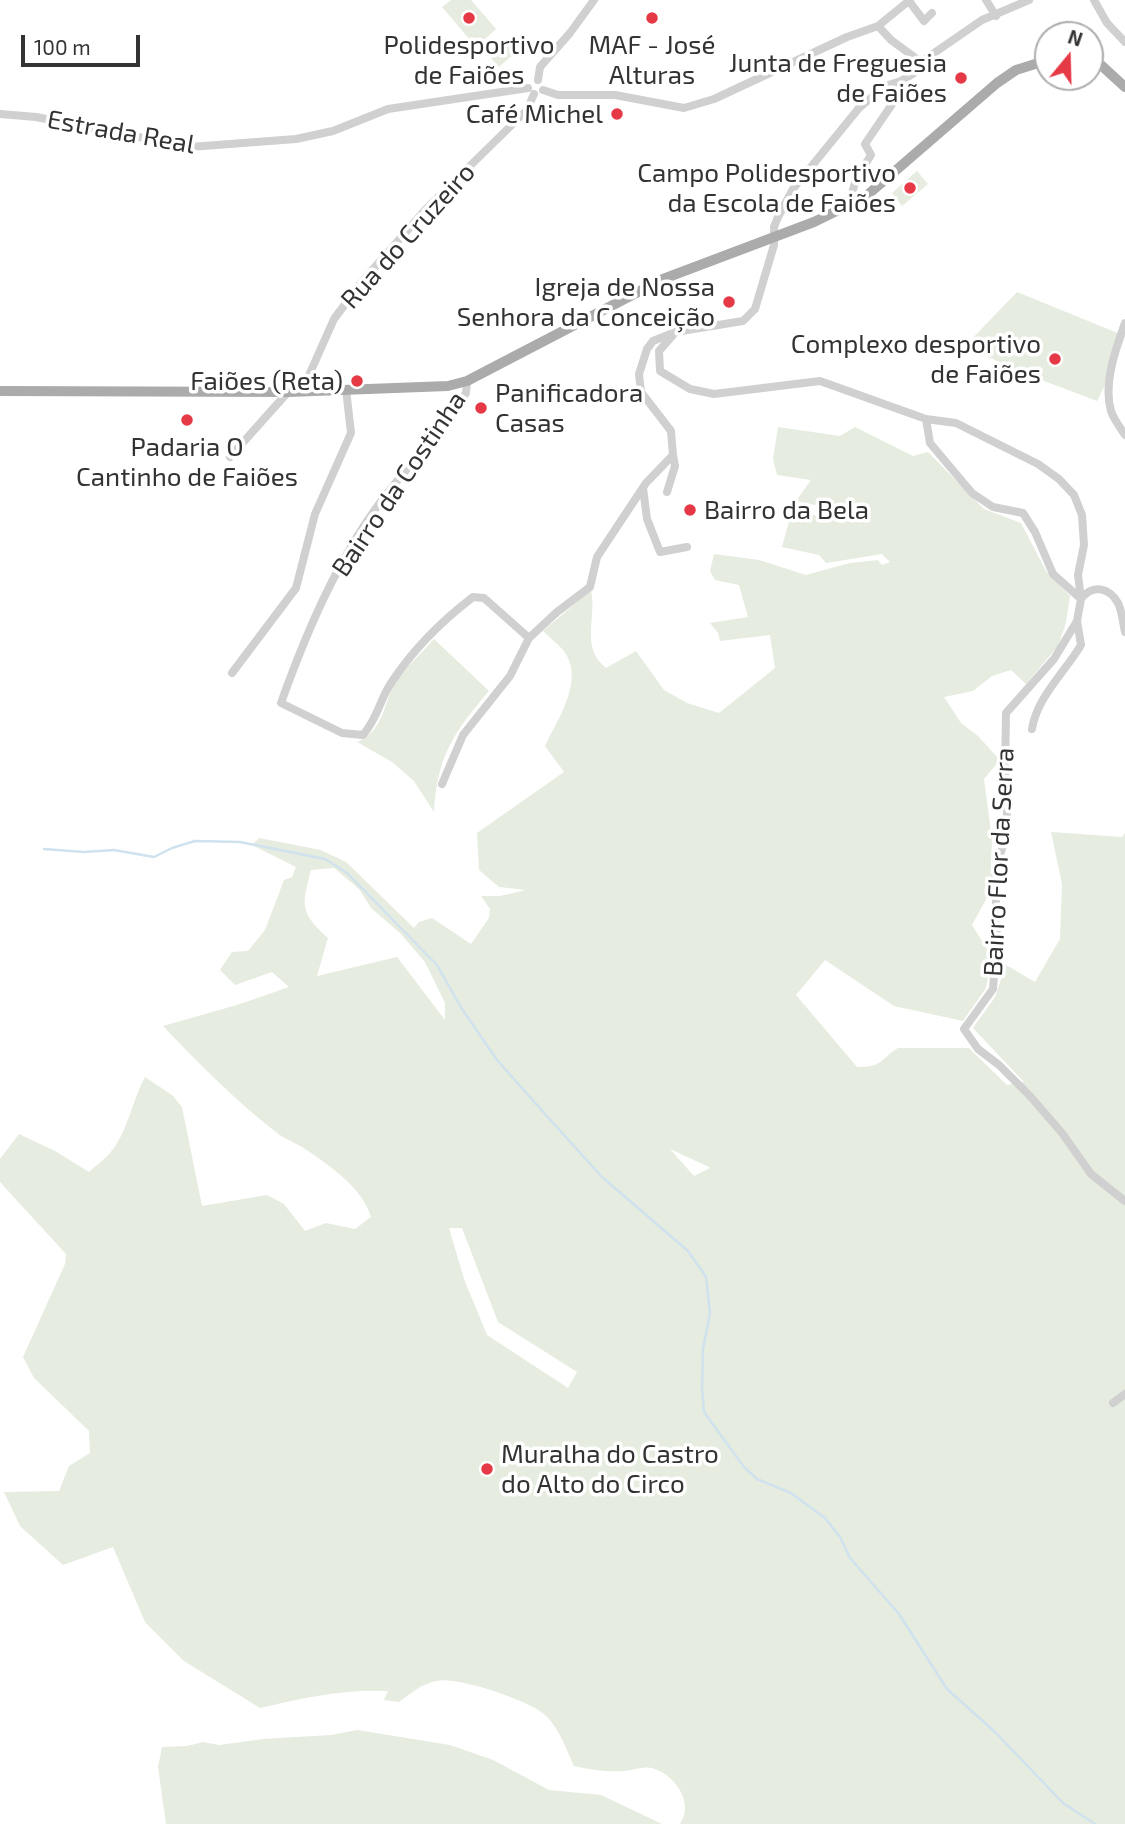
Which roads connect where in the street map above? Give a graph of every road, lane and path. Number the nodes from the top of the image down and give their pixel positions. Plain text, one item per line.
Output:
1 (594, 0) edge
2 (910, 0) edge
3 (986, 0) edge
4 (1029, 0) edge
5 (1094, 0) edge
6 (932, 13) dead end
7 (996, 16) junction
8 (878, 26) junction
9 (1125, 43) edge
10 (922, 62) junction
11 (1034, 64) edge
12 (1104, 68) edge
13 (537, 80) junction
14 (901, 81) junction
15 (1125, 87) edge
16 (542, 90) junction
17 (531, 91) junction
18 (0, 114) edge
19 (849, 204) junction
20 (774, 236) junction
21 (1125, 323) edge
22 (675, 332) junction
23 (467, 381) junction
24 (346, 389) junction
25 (0, 391) edge
26 (288, 391) junction
27 (302, 391) junction
28 (926, 419) junction
29 (1125, 435) edge
30 (673, 455) junction
31 (230, 457) dead end
32 (642, 488) junction
33 (667, 492) dead end
34 (687, 547) dead end
35 (1081, 599) junction
36 (1077, 621) junction
37 (1125, 632) edge
38 (529, 638) junction
39 (232, 673) dead end
40 (1032, 729) dead end
41 (442, 784) dead end
42 (1125, 1201) edge
43 (1125, 1394) edge
44 (1113, 1403) dead end

1 - 13 street
2 - 6 street
2 - 8 street
3 - 7 street
4 - 7 street
5 - 9 street
7 - 10 street
8 - 10 street
8 - 16 street
10 - 14 street
11 - 19 main road
12 - 15 main road
13 - 16 street
13 - 17 street
14 - 19 street
14 - 20 street
16 - 17 street
17 - 18 street, Estrada Real
17 - 27 street, Rua do Cruzeiro
19 - 20 main road
20 - 22 street
20 - 23 main road
21 - 29 street
22 - 28 street, Bairro Flor da Serra
22 - 30 street
23 - 24 main road
23 - 38 street, Bairro da Costinha
24 - 27 main road
24 - 39 street
25 - 26 main road
26 - 27 main road
26 - 31 street
28 - 35 street
28 - 35 street, Bairro Flor da Serra
30 - 32 street
30 - 33 street
32 - 34 street
32 - 38 street
35 - 36 street, Bairro Flor da Serra
35 - 37 street
36 - 40 street
36 - 42 street, Bairro Flor da Serra
38 - 41 street
43 - 44 street

